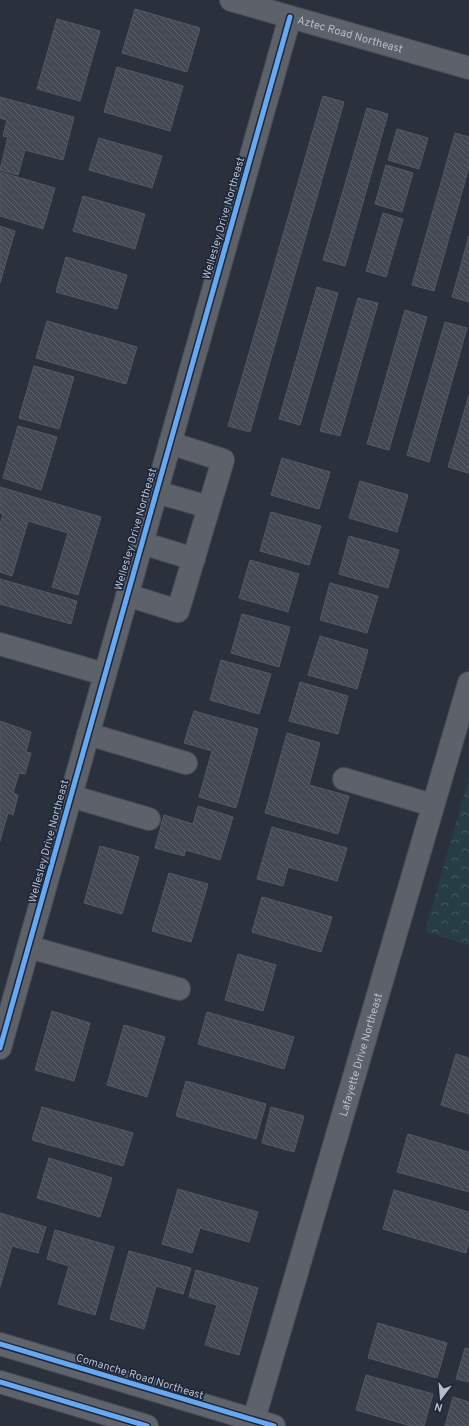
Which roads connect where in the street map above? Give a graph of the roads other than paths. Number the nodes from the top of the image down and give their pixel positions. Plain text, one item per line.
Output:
1 (231, 0) edge
2 (290, 17) junction
3 (469, 68) edge
4 (170, 443) junction
5 (156, 492) junction
6 (209, 507) junction
7 (142, 543) junction
8 (194, 558) junction
9 (127, 595) junction
10 (0, 644) edge
11 (104, 674) junction
12 (469, 683) edge
13 (88, 734) junction
14 (186, 763) dead end
15 (344, 779) dead end
16 (71, 796) junction
17 (432, 805) junction
18 (149, 819) dead end
19 (29, 947) junction
20 (179, 989) dead end
21 (0, 1048) edge
22 (0, 1344) edge
23 (0, 1382) edge
24 (260, 1424) edge
25 (147, 1426) edge

1 - 2 street, Aztec Road Northeast
2 - 3 street, Aztec Road Northeast
2 - 4 street, Wellesley Drive Northeast
4 - 5 street, Wellesley Drive Northeast
4 - 6 street
5 - 6 street
5 - 7 street, Wellesley Drive Northeast
6 - 8 street
7 - 8 street
7 - 9 street, Wellesley Drive Northeast
8 - 9 street
9 - 11 street, Wellesley Drive Northeast
10 - 11 street
11 - 13 street, Wellesley Drive Northeast
12 - 17 street, Lafayette Drive Northeast
13 - 14 street
13 - 16 street, Wellesley Drive Northeast
15 - 17 street
16 - 18 street
16 - 19 street, Wellesley Drive Northeast
17 - 24 street, Lafayette Drive Northeast
19 - 20 street
19 - 21 street, Wellesley Drive Northeast
22 - 24 main road, Comanche Road Northeast
23 - 25 main road

